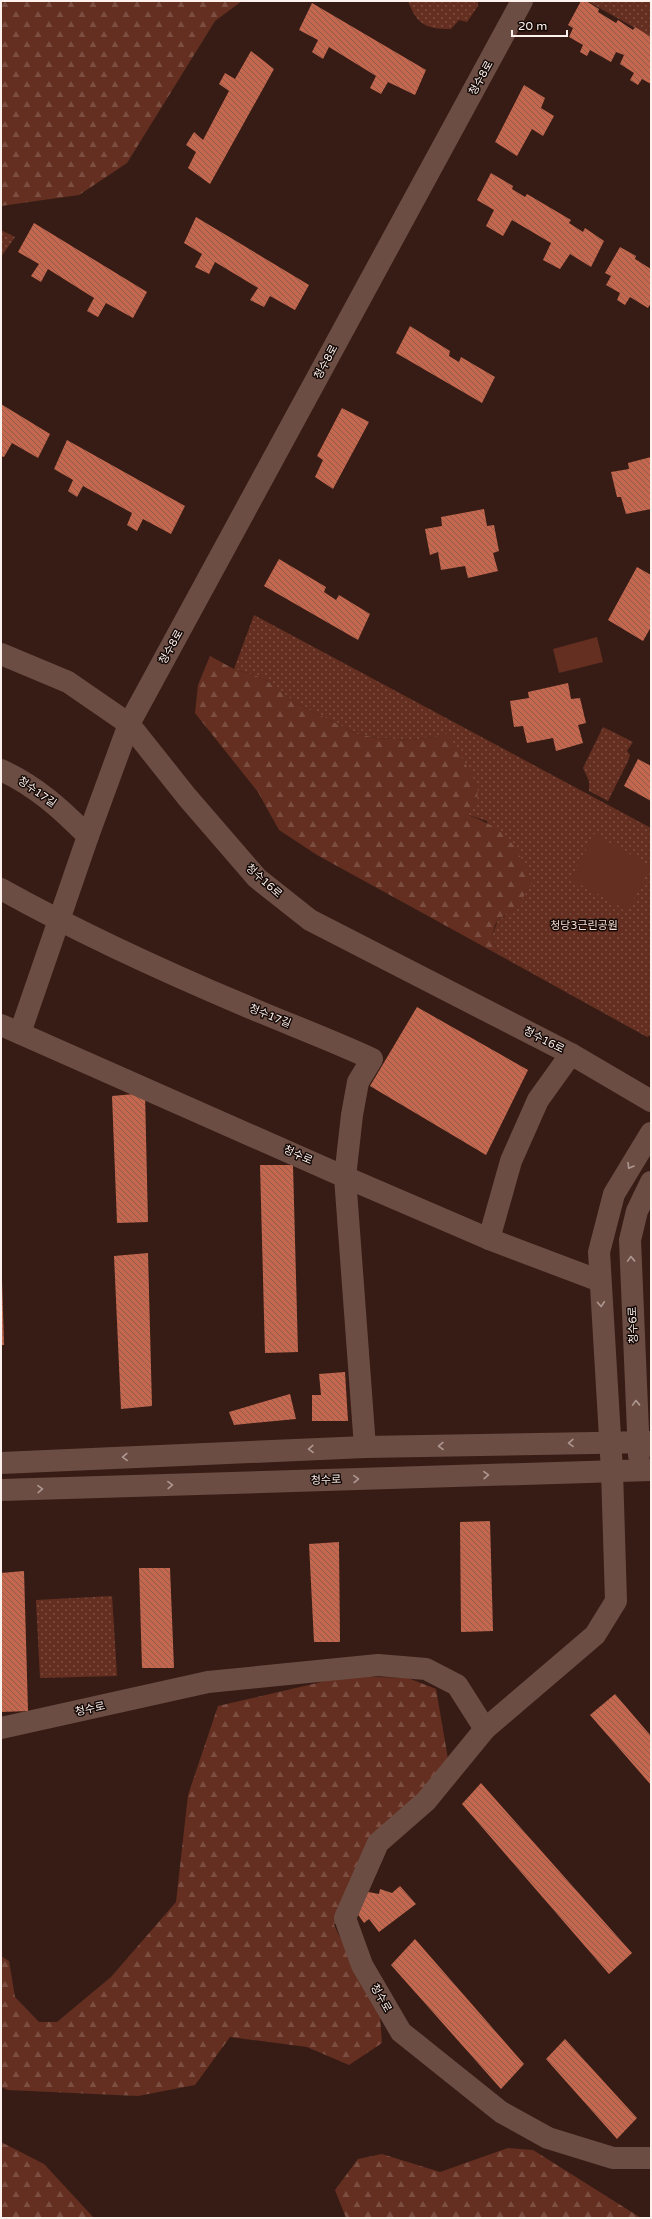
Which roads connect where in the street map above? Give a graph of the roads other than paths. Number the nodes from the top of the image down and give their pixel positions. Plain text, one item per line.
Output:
1 (522, 1) edge
2 (1, 654) edge
3 (129, 724) junction
4 (1, 770) edge
5 (88, 836) junction
6 (1, 889) edge
7 (58, 921) junction
8 (10, 1029) edge
9 (571, 1054) junction
10 (651, 1101) edge
11 (651, 1133) edge
12 (346, 1177) junction
13 (651, 1182) edge
14 (488, 1239) junction
15 (600, 1281) junction
16 (644, 1442) edge
17 (610, 1443) junction
18 (365, 1447) junction
19 (1, 1463) edge
20 (645, 1470) edge
21 (612, 1471) junction
22 (1, 1490) edge
23 (613, 1507) junction
24 (1, 1728) edge
25 (485, 1729) junction
26 (651, 2158) edge

1 - 3 street, 청수8로
2 - 3 street, 청수16로
3 - 5 street
3 - 9 street, 청수16로
4 - 5 street, 청수17길
5 - 7 street
6 - 7 street, 청수17길
7 - 8 street
7 - 12 street, 청수17길
8 - 12 street, 청수로
9 - 10 street, 청수16로
9 - 14 street, 청수16로
11 -> 15 street
12 - 14 street
12 - 18 street
16 -> 13 street, 청수6로
14 - 15 street
15 -> 17 street
16 - 17 street
16 - 20 street, 청수6로
17 -> 18 street
17 - 21 street
18 -> 19 street
20 - 21 street, 청수로
20 - 23 street
22 -> 21 street, 청수로
21 - 23 street, 청수로
23 - 25 street, 청수로
24 - 25 street, 청수로
25 - 26 street, 청수로

